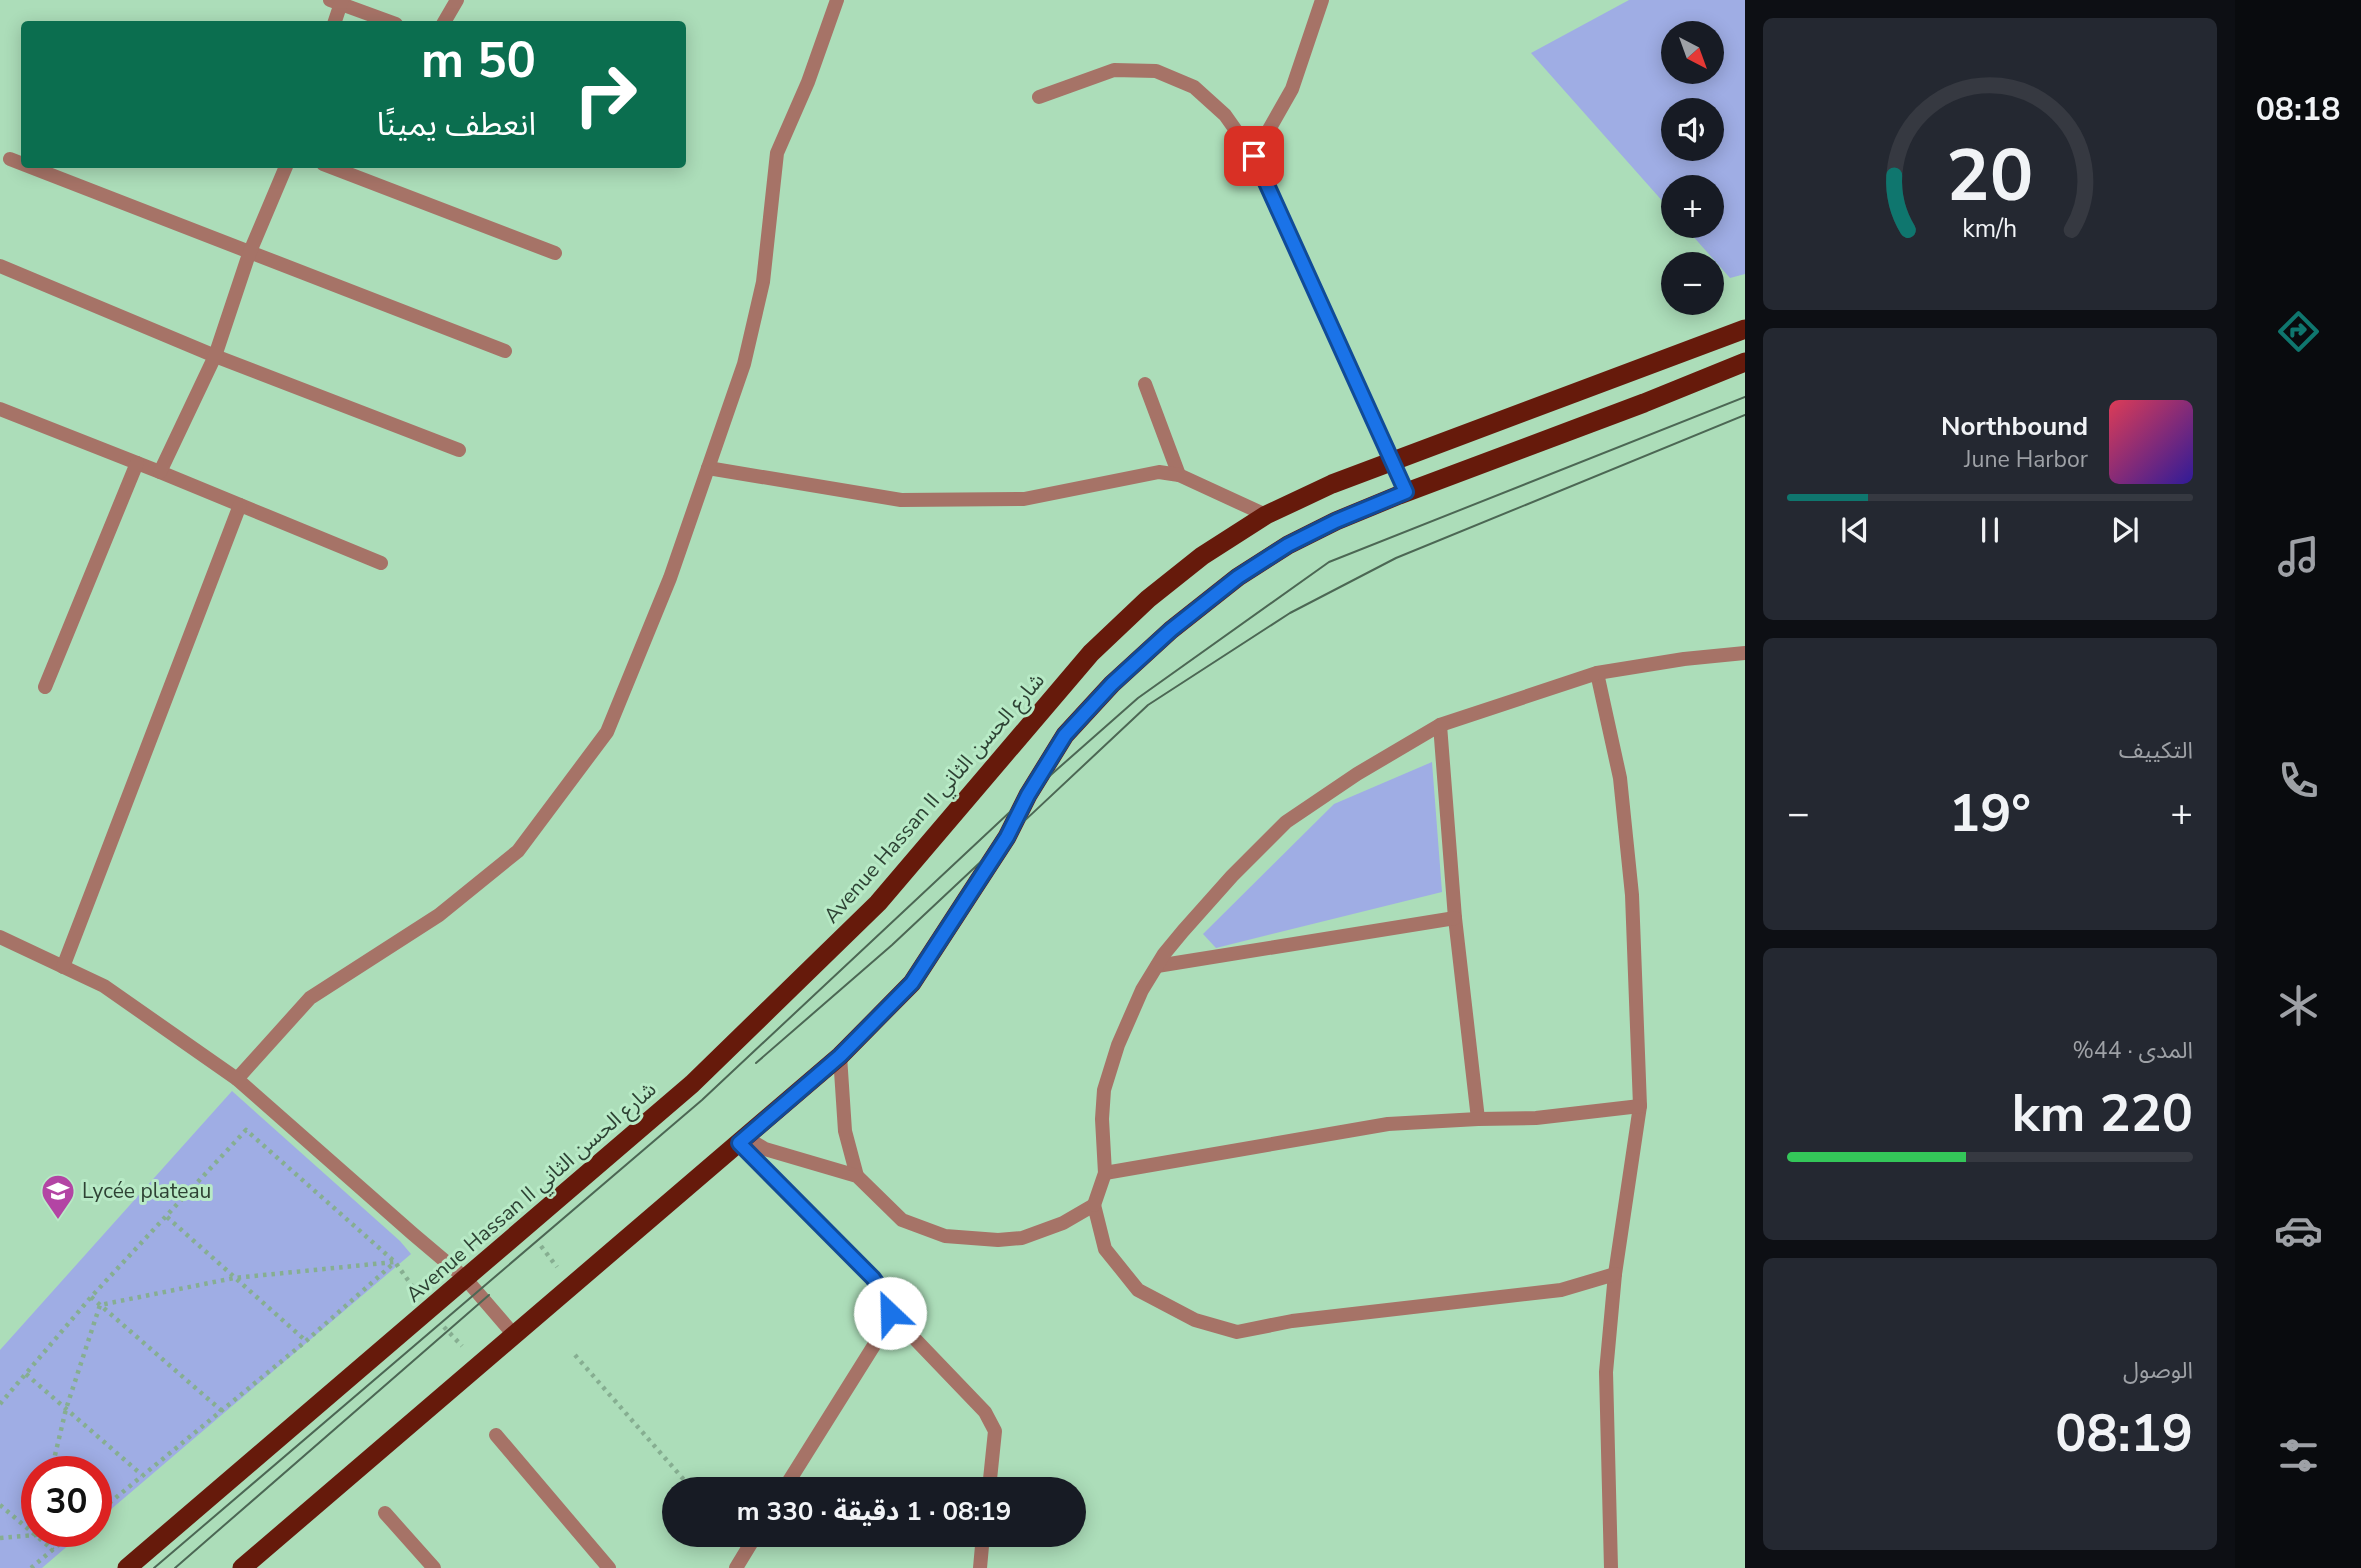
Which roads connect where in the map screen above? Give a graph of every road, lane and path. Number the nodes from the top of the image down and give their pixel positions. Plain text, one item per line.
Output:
1 (457, 0) edge
2 (837, 0) edge
3 (1322, 0) edge
4 (338, 1) edge
5 (335, 21) edge
6 (388, 21) edge
7 (445, 21) edge
8 (1039, 97) dead end
9 (1254, 156) junction
10 (10, 159) dead end
11 (21, 163) edge
12 (33, 168) edge
13 (286, 168) edge
14 (333, 168) edge
15 (555, 253) dead end
16 (249, 254) junction
17 (0, 266) edge
18 (1745, 330) edge
19 (505, 351) dead end
20 (215, 356) junction
21 (1745, 362) edge
22 (1146, 384) dead end
23 (0, 409) edge
24 (459, 450) dead end
25 (1393, 460) junction
26 (137, 463) junction
27 (708, 468) junction
28 (160, 472) junction
29 (1179, 475) junction
30 (1406, 492) junction
31 (240, 505) junction
32 (1266, 515) junction
33 (380, 563) dead end
34 (1745, 653) edge
35 (1597, 673) junction
36 (46, 687) dead end
37 (1440, 725) junction
38 (1455, 918) junction
39 (0, 937) edge
40 (1157, 966) junction
41 (63, 967) junction
42 (840, 1056) junction
43 (237, 1079) junction
44 (1640, 1106) junction
45 (1478, 1119) junction
46 (742, 1140) junction
47 (1105, 1173) junction
48 (857, 1176) junction
49 (1094, 1205) junction
50 (167, 1217) junction
51 (526, 1226) junction
52 (395, 1262) junction
53 (1615, 1274) junction
54 (234, 1278) junction
55 (466, 1278) junction
56 (571, 1286) junction
57 (91, 1297) junction
58 (100, 1305) junction
59 (429, 1310) junction
60 (890, 1313) junction
61 (514, 1335) junction
62 (306, 1341) junction
63 (575, 1355) dead end
64 (480, 1365) junction
65 (26, 1374) junction
66 (0, 1404) edge
67 (66, 1409) junction
68 (222, 1411) junction
69 (496, 1435) dead end
70 (55, 1456) edge
71 (142, 1475) junction
72 (682, 1477) edge
73 (792, 1477) edge
74 (990, 1477) edge
75 (112, 1500) edge
76 (0, 1504) edge
77 (385, 1513) dead end
78 (21, 1521) edge
79 (21, 1535) edge
80 (0, 1538) edge
81 (49, 1547) edge
82 (56, 1547) edge
83 (749, 1547) edge
84 (983, 1547) edge
85 (52, 1550) junction
86 (32, 1568) edge
87 (127, 1568) edge
88 (242, 1568) edge
89 (433, 1568) edge
90 (609, 1568) edge
91 (736, 1568) edge
92 (980, 1568) edge
93 (1611, 1568) edge

1 - 7 street
2 - 27 street
3 - 9 street
4 - 5 street
4 - 6 street
8 - 9 street
9 - 25 street
10 - 11 street
12 - 16 street
13 - 16 street
14 - 15 street
16 - 19 street
16 - 20 street
17 - 20 street
18 - 25 highway, Avenue Hassan II شارع الحسن الثاني
20 - 24 street
20 - 28 street
21 - 30 highway
22 - 29 street
23 - 26 street
25 - 30 street
25 - 32 highway, Avenue Hassan II شارع الحسن الثاني
26 - 28 street
26 - 36 street
27 - 29 street
27 - 43 street
28 - 31 street
29 - 32 street
30 - 42 highway
31 - 33 street
31 - 41 street
32 - 51 highway, Avenue Hassan II شارع الحسن الثاني
34 - 35 street
35 - 37 street
35 - 44 street
37 - 38 street
37 - 40 street
38 - 40 street
38 - 45 street
39 - 41 street
40 - 47 street
41 - 43 street
42 - 46 highway
42 - 48 street
43 - 55 street
44 - 45 street
44 - 53 street
45 - 47 street
46 - 48 street
46 - 56 highway
46 - 60 street
47 - 49 street
48 - 49 street
49 - 53 street
50 - 52 path
50 - 54 path
50 - 57 path
51 - 55 highway, Avenue Hassan II شارع الحسن الثاني
51 - 56 path
52 - 54 path
52 - 62 path
53 - 93 street
54 - 58 path
54 - 62 path
55 - 59 highway, Avenue Hassan II شارع الحسن الثاني
55 - 61 street
56 - 61 highway
57 - 58 path
57 - 65 path
58 - 67 path
58 - 68 path
59 - 64 path
59 - 87 highway, Avenue Hassan II شارع الحسن الثاني
60 - 73 street
60 - 74 street
61 - 64 highway
62 - 68 path
63 - 72 path
64 - 88 highway
65 - 66 path
65 - 67 path
67 - 70 path
67 - 71 path
68 - 71 path
69 - 90 street
71 - 75 path
76 - 78 path
77 - 89 street
79 - 80 path
81 - 85 path
82 - 85 path
83 - 91 street
84 - 92 street
85 - 86 path

